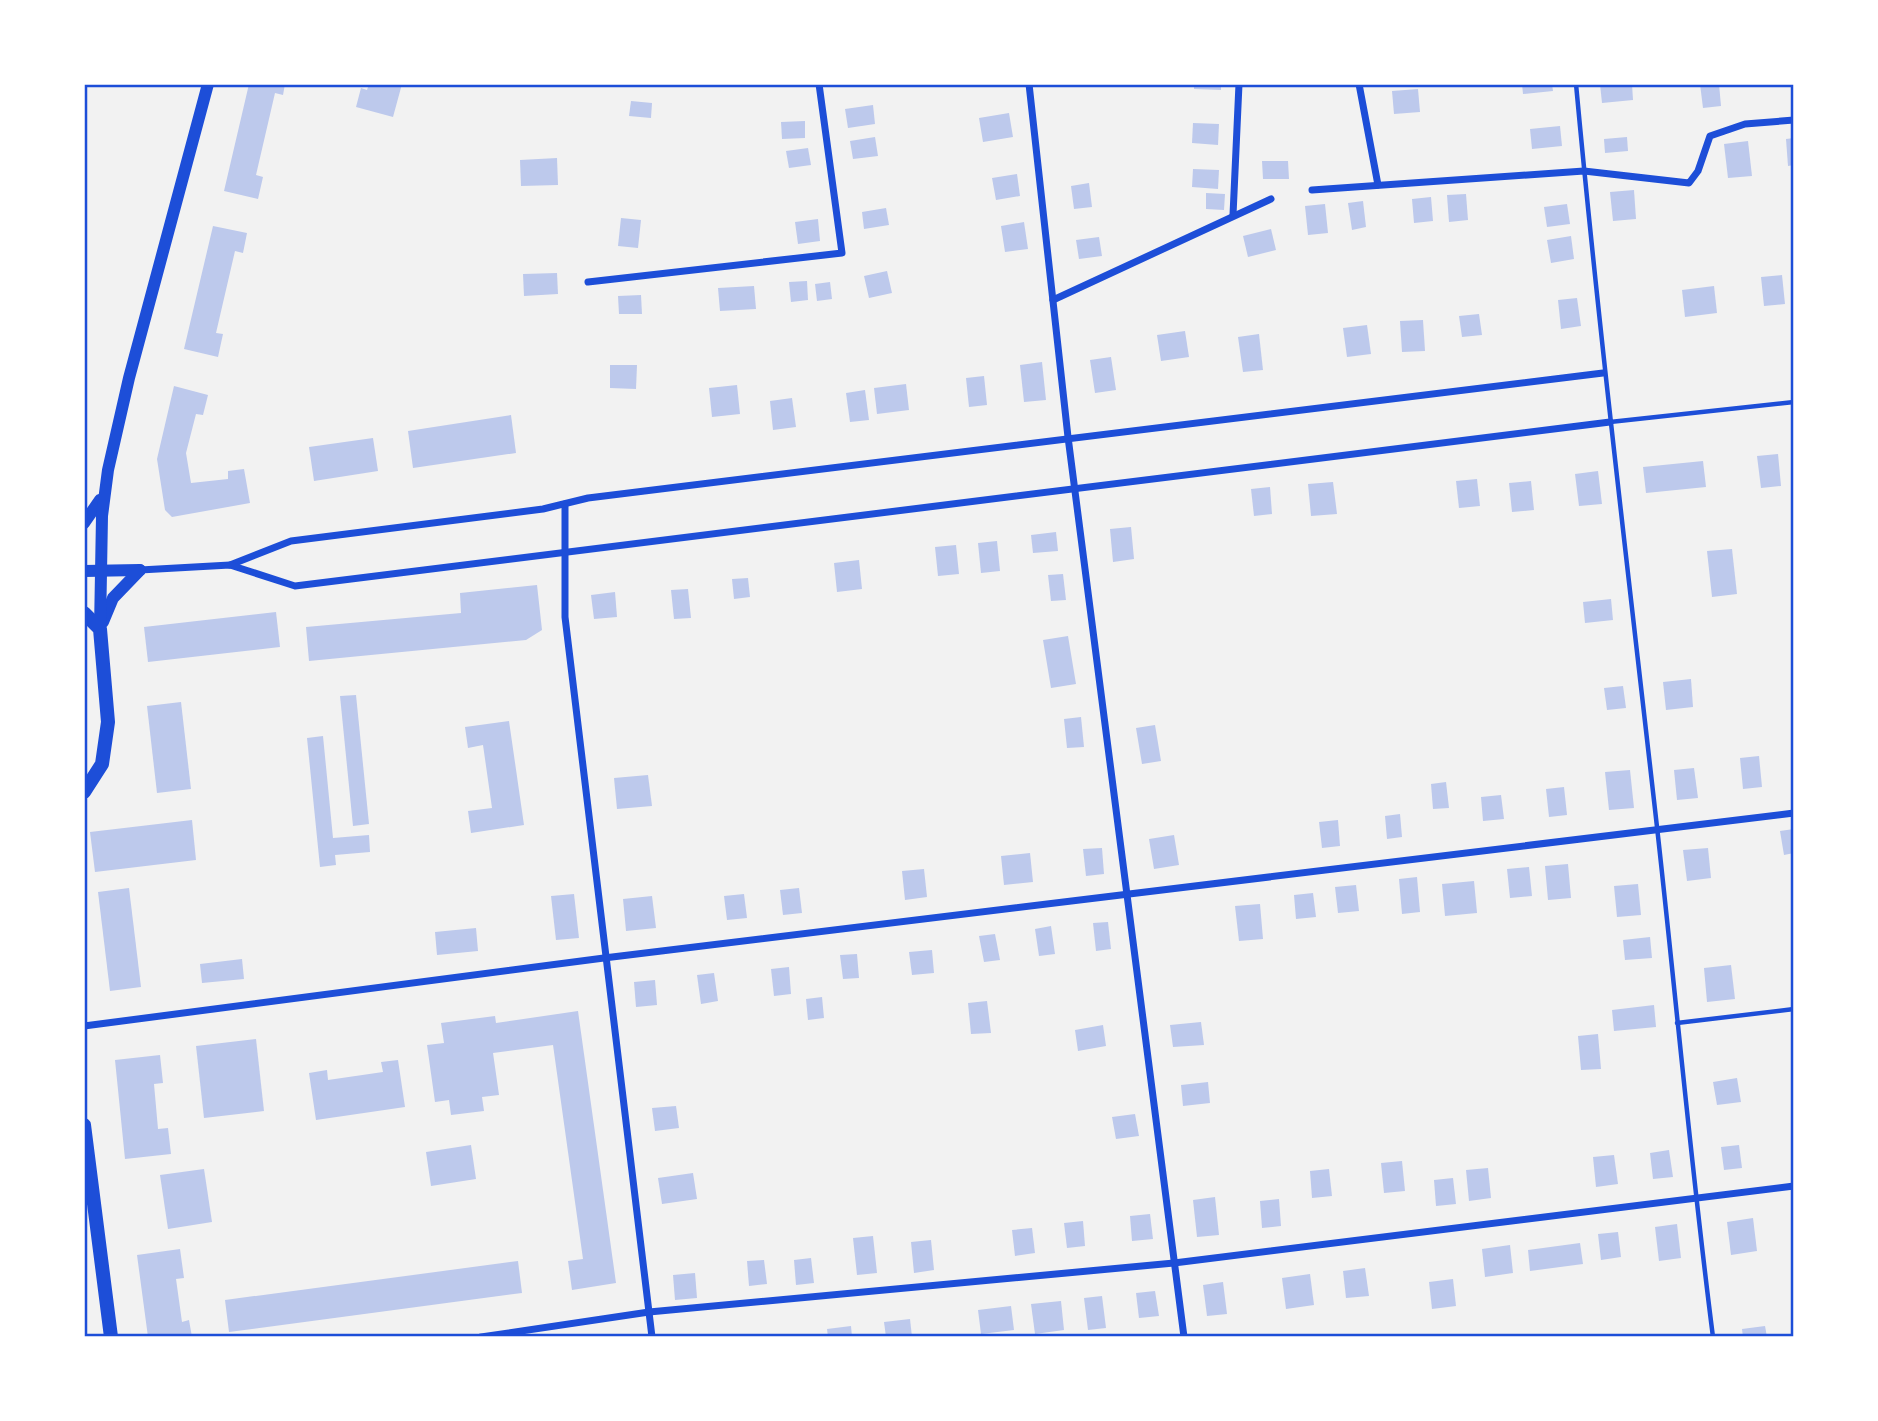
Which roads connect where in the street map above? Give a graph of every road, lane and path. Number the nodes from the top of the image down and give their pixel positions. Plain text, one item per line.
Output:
1 (208, 84) edge
2 (819, 84) edge
3 (1028, 84) edge
4 (1239, 84) edge
5 (1359, 84) edge
6 (1576, 84) edge
7 (1794, 120) edge
8 (1584, 171) junction
9 (1378, 185) junction
10 (1312, 190) dead end
11 (1271, 199) dead end
12 (1233, 215) junction
13 (588, 282) dead end
14 (1053, 300) junction
15 (1604, 373) junction
16 (1794, 402) edge
17 (1610, 422) junction
18 (1068, 437) junction
19 (1075, 490) junction
20 (104, 494) junction
21 (565, 504) junction
22 (84, 523) edge
23 (567, 554) junction
24 (230, 565) junction
25 (140, 570) junction
26 (84, 571) edge
27 (100, 573) junction
28 (84, 613) edge
29 (100, 629) junction
30 (89, 781) edge
31 (84, 792) edge
32 (1794, 813) edge
33 (1657, 830) junction
34 (1126, 896) junction
35 (604, 958) junction
36 (1794, 1009) edge
37 (1677, 1023) junction
38 (84, 1026) edge
39 (84, 1125) edge
40 (1794, 1186) edge
41 (1695, 1198) junction
42 (1174, 1263) junction
43 (649, 1312) junction
44 (111, 1337) edge
45 (481, 1337) edge
46 (652, 1337) edge
47 (1184, 1337) edge
48 (1713, 1337) edge

1 - 20 street
2 - 13 street
3 - 14 street
4 - 12 street
5 - 9 street
6 - 8 lane
7 - 8 street
8 - 9 street
8 - 15 lane
9 - 10 street
11 - 12 street
12 - 14 street
14 - 18 street
15 - 17 lane
15 - 18 street
16 - 17 lane
17 - 19 street
17 - 33 lane
18 - 19 street
18 - 21 street
19 - 23 street
19 - 34 street
20 - 22 street
20 - 27 street
21 - 23 street
21 - 24 street
23 - 24 street
23 - 35 street
24 - 25 street
25 - 27 street
25 - 29 street
26 - 27 street
27 - 29 street
28 - 29 main road
29 - 30 main road
30 - 31 main road
32 - 33 street
33 - 34 street
33 - 37 lane
34 - 35 street
34 - 42 street
35 - 38 street
35 - 43 street
36 - 37 lane
37 - 41 lane
39 - 44 main road
40 - 41 street
41 - 42 street
41 - 48 lane
42 - 43 street
42 - 47 street
43 - 45 street
43 - 46 street

